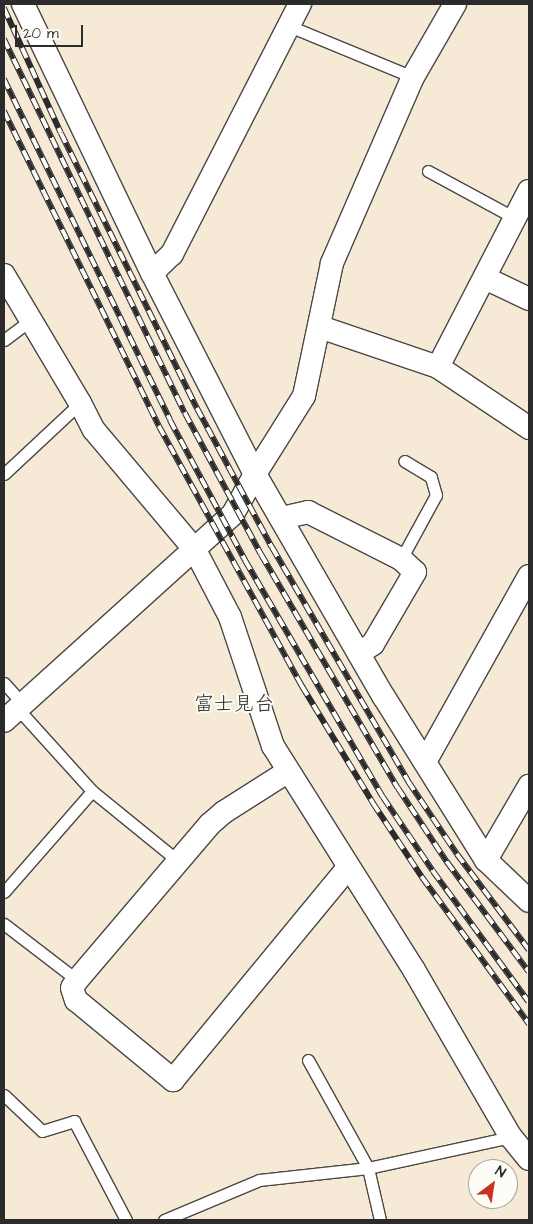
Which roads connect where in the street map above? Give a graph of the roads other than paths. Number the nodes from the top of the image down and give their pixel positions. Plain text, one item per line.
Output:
1 (23, 4) edge
2 (300, 4) edge
3 (453, 4) edge
4 (289, 26) junction
5 (413, 77) junction
6 (428, 171) dead end
7 (529, 191) edge
8 (515, 218) junction
9 (4, 274) edge
10 (152, 274) junction
11 (485, 278) junction
12 (529, 299) edge
13 (31, 320) junction
14 (320, 327) junction
15 (4, 340) edge
16 (438, 367) junction
17 (80, 403) junction
18 (529, 428) edge
19 (404, 461) dead end
20 (4, 474) edge
21 (255, 474) junction
22 (282, 518) junction
23 (195, 550) junction
24 (401, 559) junction
25 (529, 576) edge
26 (359, 653) junction
27 (4, 682) edge
28 (15, 712) edge
29 (424, 762) junction
30 (287, 772) junction
31 (529, 786) edge
32 (92, 791) junction
33 (177, 860) junction
34 (486, 860) junction
35 (348, 868) junction
36 (4, 892) edge
37 (529, 901) edge
38 (4, 924) edge
39 (77, 980) junction
40 (308, 1060) dead end
41 (4, 1096) edge
42 (511, 1136) junction
43 (529, 1158) edge
44 (368, 1168) junction
45 (126, 1220) edge
46 (164, 1220) edge
47 (380, 1220) edge

1 - 10 street
2 - 4 street
3 - 5 street
4 - 5 lane
4 - 10 street
5 - 14 street
6 - 8 lane
7 - 8 street
8 - 11 street
9 - 13 street
10 - 21 street
11 - 12 street
11 - 16 street
13 - 15 lane
13 - 17 street
14 - 16 street
14 - 21 street
16 - 18 street
17 - 20 lane
17 - 23 street
19 - 24 lane
21 - 22 street
21 - 23 street
22 - 24 street
22 - 26 street
23 - 28 street
23 - 30 street
24 - 26 street
25 - 29 street
26 - 29 street
27 - 28 lane
28 - 32 lane
29 - 34 street
30 - 33 street
30 - 35 street
31 - 34 street
32 - 33 lane
32 - 36 lane
33 - 39 street
34 - 37 street
35 - 39 street
35 - 42 street
38 - 39 lane
40 - 44 lane
41 - 45 lane
42 - 43 street
42 - 44 lane
44 - 46 lane
44 - 47 lane

